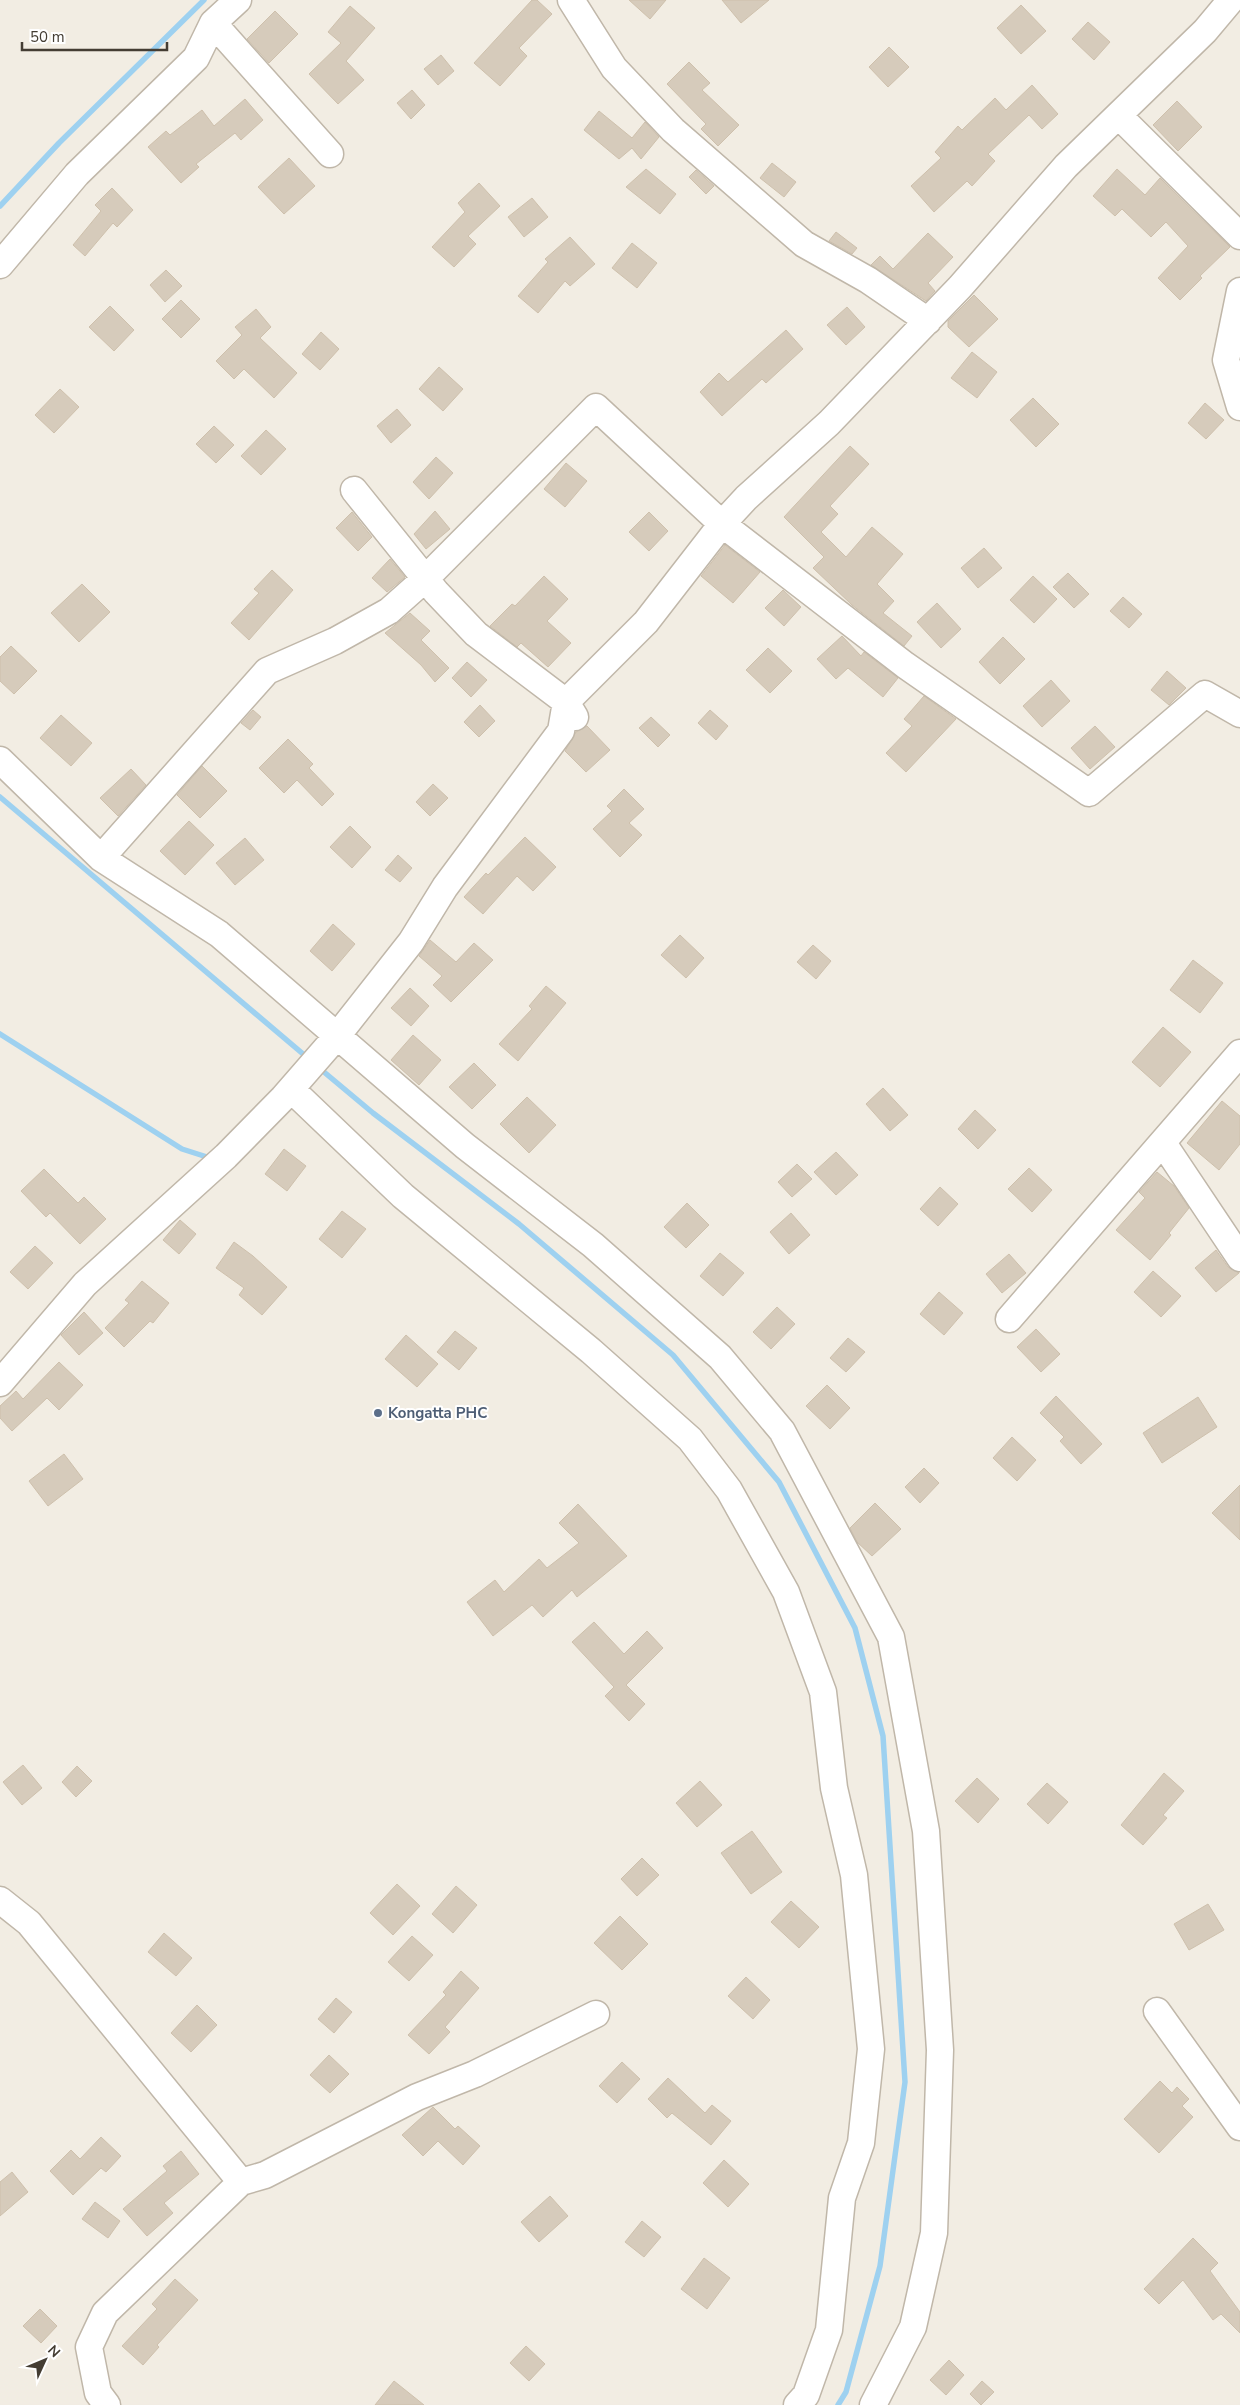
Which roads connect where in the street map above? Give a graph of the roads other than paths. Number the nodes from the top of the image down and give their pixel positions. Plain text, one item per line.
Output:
1 (238, 0) edge
2 (571, 0) edge
3 (1232, 0) edge
4 (213, 23) junction
5 (1118, 116) junction
6 (330, 154) dead end
7 (1240, 236) edge
8 (0, 265) edge
9 (1240, 291) edge
10 (928, 321) junction
11 (1240, 407) edge
12 (354, 490) dead end
13 (722, 524) junction
14 (426, 578) junction
15 (572, 713) junction
16 (1240, 714) edge
17 (0, 760) edge
18 (101, 858) junction
19 (331, 1043) junction
20 (1240, 1053) edge
21 (291, 1089) junction
22 (1163, 1143) junction
23 (1240, 1258) edge
24 (1009, 1319) dead end
25 (0, 1383) edge
26 (0, 1900) edge
27 (1157, 2011) dead end
28 (596, 2014) dead end
29 (1240, 2127) edge
30 (241, 2182) junction
31 (107, 2405) edge
32 (797, 2405) edge
33 (873, 2405) edge

1 - 4 street
2 - 10 street
3 - 5 street
4 - 6 street
4 - 8 street
5 - 7 street
5 - 10 street
9 - 11 street
10 - 13 street
12 - 14 street
13 - 14 street
13 - 15 street
13 - 16 street
14 - 15 street
14 - 18 street
15 - 19 street
17 - 18 street
18 - 19 street
19 - 21 street
19 - 33 street
20 - 22 street
21 - 25 street
21 - 32 street
22 - 23 street
22 - 24 street
26 - 30 street
27 - 29 street
28 - 30 street
30 - 31 street

